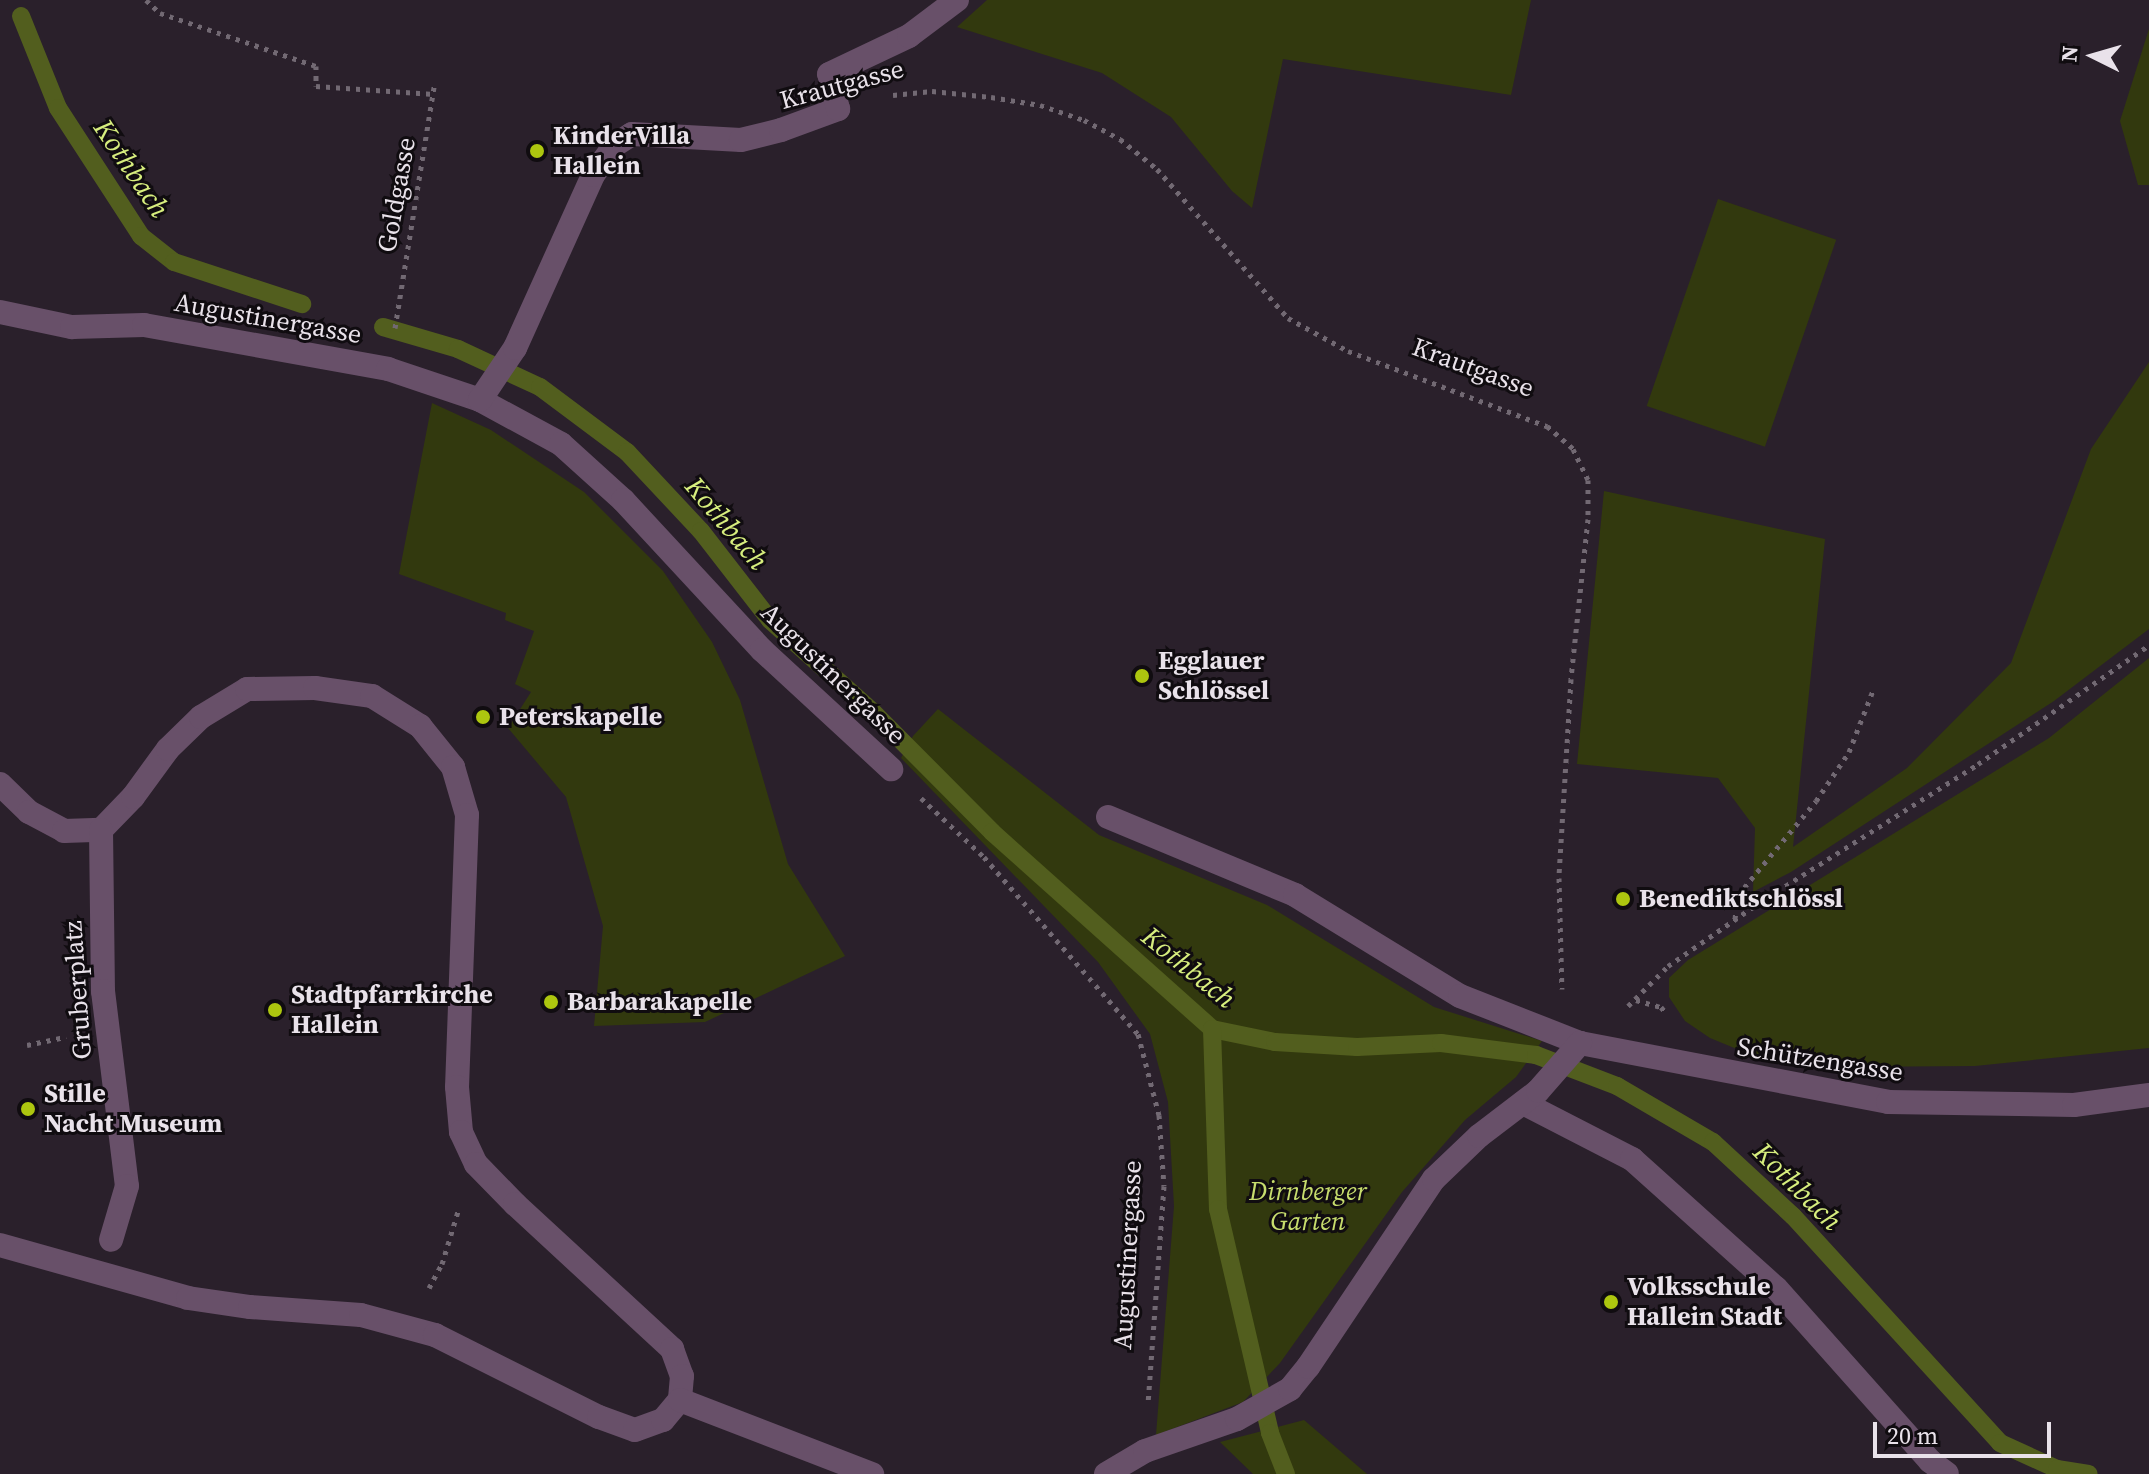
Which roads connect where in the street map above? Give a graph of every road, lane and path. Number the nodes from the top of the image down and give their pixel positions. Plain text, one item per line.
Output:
1 (146, 0) edge
2 (957, 0) edge
3 (435, 82) dead end
4 (434, 94) junction
5 (838, 109) junction
6 (399, 303) dead end
7 (0, 312) edge
8 (485, 394) junction
9 (2149, 645) edge
10 (1874, 688) dead end
11 (891, 769) joint
12 (0, 784) edge
13 (1108, 817) dead end
14 (101, 830) junction
15 (1734, 920) junction
16 (1580, 1043) junction
17 (2149, 1095) edge
18 (1530, 1097) junction
19 (484, 1172) junction
20 (111, 1240) dead end
21 (0, 1245) edge
22 (425, 1295) dead end
23 (680, 1400) junction
24 (1145, 1451) junction
25 (872, 1474) edge
26 (1106, 1474) edge
27 (1947, 1474) edge

1 - 4 path
2 - 5 street
3 - 4 path, Goldgasse
4 - 6 path, Goldgasse
5 - 8 street, Krautgasse
5 - 16 path, Krautgasse
7 - 8 street, Augustinergasse
8 - 11 street, Augustinergasse
9 - 15 path
10 - 15 path
11 - 24 path, Augustinergasse
12 - 14 street
13 - 16 street
14 - 19 street
14 - 20 street, Gruberplatz
15 - 16 path
16 - 17 street, Schützengasse
16 - 18 street
18 - 24 street
18 - 27 street
19 - 22 path
19 - 23 street
21 - 23 street
23 - 25 street
24 - 26 street

